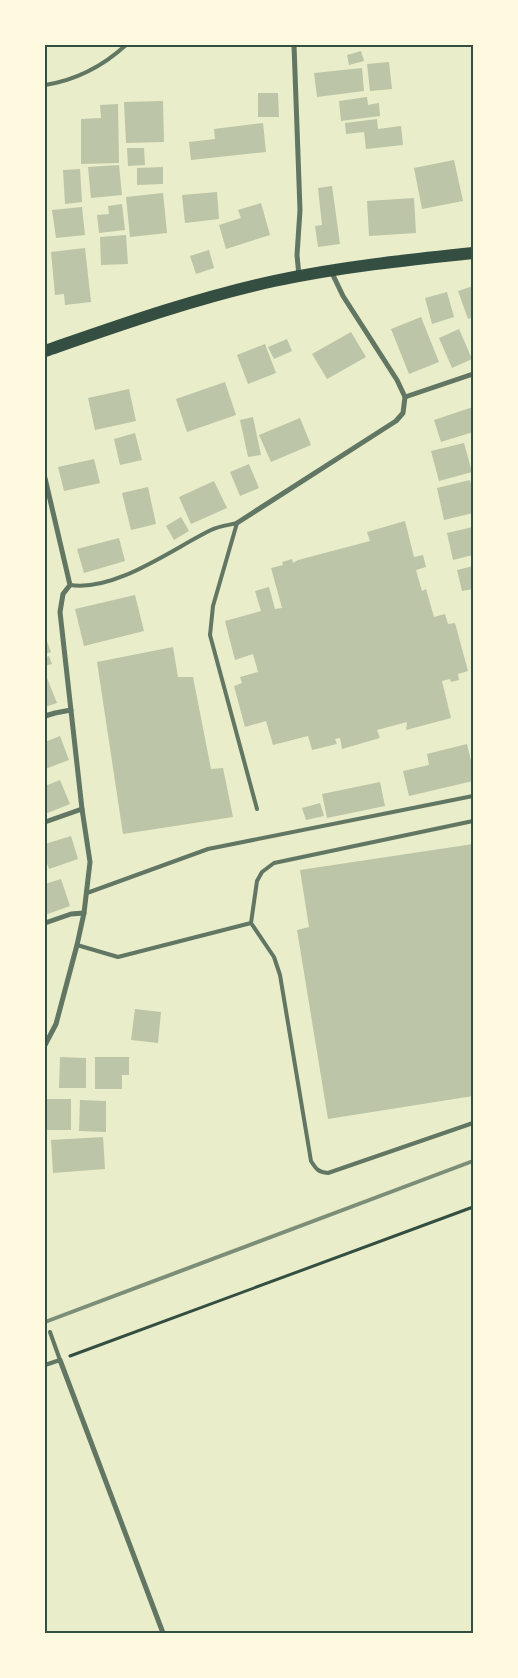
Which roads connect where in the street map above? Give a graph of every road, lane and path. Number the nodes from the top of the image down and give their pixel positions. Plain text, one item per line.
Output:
1 (126, 45) edge
2 (294, 45) edge
3 (45, 85) edge
4 (473, 252) edge
5 (331, 270) junction
6 (299, 276) junction
7 (45, 351) edge
8 (473, 374) edge
9 (405, 397) junction
10 (45, 478) edge
11 (238, 523) junction
12 (70, 585) junction
13 (71, 710) junction
14 (45, 716) edge
15 (473, 796) edge
16 (82, 809) junction
17 (257, 809) dead end
18 (473, 821) edge
19 (45, 822) edge
20 (86, 893) junction
21 (84, 913) junction
22 (45, 923) edge
23 (251, 923) junction
24 (77, 945) junction
25 (45, 1045) edge
26 (473, 1123) edge
27 (473, 1207) edge
28 (50, 1332) dead end
29 (60, 1360) junction
30 (45, 1365) edge
31 (163, 1633) edge

1 - 3 lane
2 - 6 street
4 - 5 main road
5 - 6 main road
5 - 9 street
6 - 7 main road
8 - 9 street
9 - 11 street
10 - 12 street
11 - 12 lane
11 - 17 lane
12 - 13 street
13 - 14 street
13 - 16 street
15 - 20 lane
16 - 19 street
16 - 20 street
18 - 23 lane
20 - 21 street
21 - 22 street
21 - 24 street
23 - 24 lane
23 - 26 lane
24 - 25 street
27 - 29 path
28 - 29 lane
29 - 30 lane
29 - 31 street

